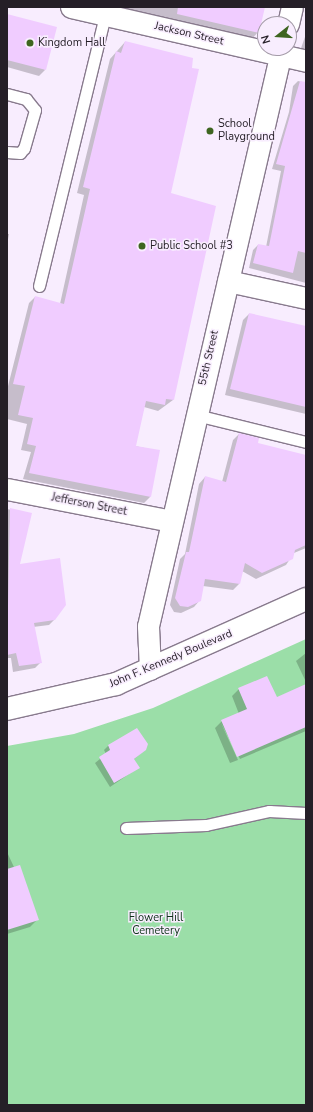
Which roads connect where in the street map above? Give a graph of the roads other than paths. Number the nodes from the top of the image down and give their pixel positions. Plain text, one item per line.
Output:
1 (89, 10) edge
2 (257, 47) edge
3 (281, 56) edge
4 (293, 56) edge
5 (306, 61) edge
6 (7, 94) edge
7 (7, 152) edge
8 (228, 281) junction
9 (39, 286) dead end
10 (306, 298) edge
11 (196, 415) junction
12 (306, 442) edge
13 (7, 489) edge
14 (171, 521) junction
15 (306, 599) edge
16 (150, 669) junction
17 (7, 709) edge
18 (306, 813) edge
19 (126, 828) dead end

1 - 2 street, Jackson Street
1 - 9 lane
3 - 8 street, 55th Street
4 - 5 street, Jackson Street
6 - 7 lane
8 - 10 street
8 - 11 street, 55th Street
11 - 12 lane
11 - 14 street, 55th Street
13 - 14 street, Jefferson Street
14 - 16 street, 55th Street
15 - 16 main road, John F. Kennedy Boulevard
16 - 17 main road, John F. Kennedy Boulevard
18 - 19 lane

